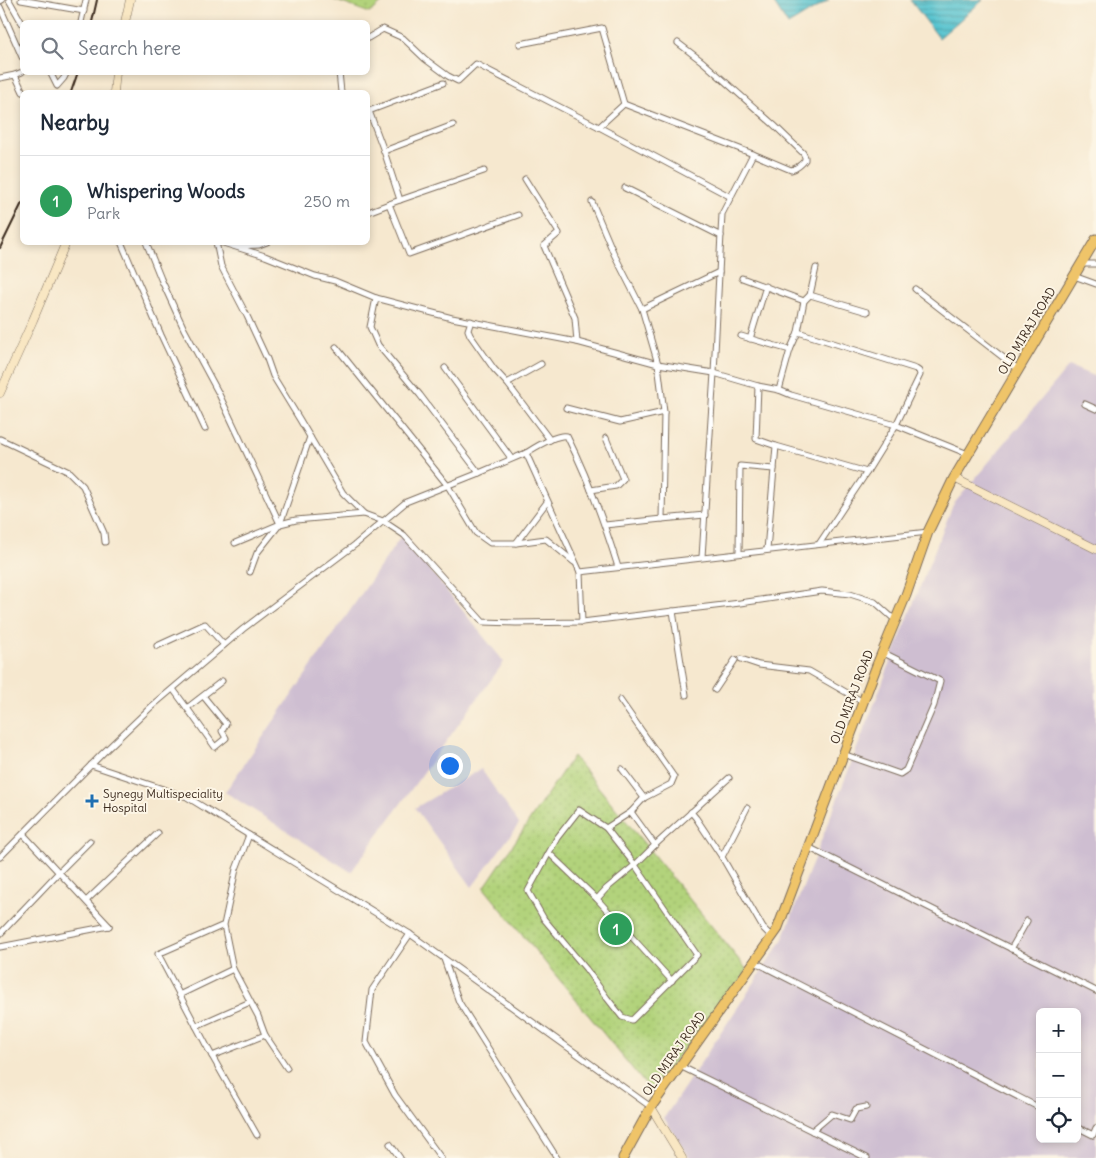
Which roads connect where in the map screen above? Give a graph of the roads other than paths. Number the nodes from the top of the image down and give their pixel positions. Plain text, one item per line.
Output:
1 (9, 0) edge
2 (21, 0) edge
3 (86, 0) edge
4 (130, 0) edge
5 (0, 7) edge
6 (84, 11) junction
7 (20, 20) edge
8 (82, 20) edge
9 (125, 20) edge
10 (370, 37) edge
11 (678, 43) dead end
12 (520, 44) dead end
13 (20, 52) edge
14 (20, 73) edge
15 (52, 75) edge
16 (66, 75) edge
17 (116, 75) edge
18 (339, 75) edge
19 (14, 76) junction
20 (0, 78) edge
21 (443, 83) dead end
22 (22, 90) edge
23 (114, 90) edge
24 (341, 90) edge
25 (624, 104) junction
26 (370, 110) edge
27 (370, 116) edge
28 (453, 125) dead end
29 (599, 127) junction
30 (384, 150) junction
31 (753, 154) junction
32 (484, 171) dead end
33 (525, 179) dead end
34 (625, 188) dead end
35 (730, 197) junction
36 (400, 200) junction
37 (592, 202) dead end
38 (390, 204) junction
39 (370, 211) edge
40 (518, 215) dead end
41 (721, 236) junction
42 (1096, 239) edge
43 (65, 245) edge
44 (122, 245) edge
45 (147, 245) edge
46 (218, 245) edge
47 (227, 245) edge
48 (259, 245) edge
49 (233, 247) junction
50 (1081, 264) junction
51 (1096, 264) edge
52 (816, 268) dead end
53 (719, 272) junction
54 (1074, 276) junction
55 (742, 278) dead end
56 (1096, 284) edge
57 (766, 286) junction
58 (915, 289) dead end
59 (810, 295) junction
60 (376, 298) junction
61 (804, 301) junction
62 (642, 309) junction
63 (867, 312) dead end
64 (471, 321) junction
65 (798, 332) junction
66 (741, 336) dead end
67 (750, 339) junction
68 (577, 342) junction
69 (336, 347) dead end
70 (790, 350) junction
71 (541, 364) dead end
72 (658, 364) junction
73 (445, 368) dead end
74 (1018, 369) junction
75 (714, 373) junction
76 (506, 383) junction
77 (758, 386) junction
78 (779, 390) junction
79 (0, 393) edge
80 (1085, 404) dead end
81 (566, 408) dead end
82 (1096, 409) edge
83 (664, 412) junction
84 (896, 425) junction
85 (205, 429) dead end
86 (310, 437) junction
87 (606, 438) dead end
88 (0, 439) edge
89 (550, 440) junction
90 (776, 446) junction
91 (526, 453) junction
92 (968, 454) junction
93 (511, 458) junction
94 (774, 469) junction
95 (867, 472) junction
96 (479, 473) junction
97 (954, 478) junction
98 (448, 486) junction
99 (590, 490) junction
100 (547, 502) junction
101 (364, 514) junction
102 (705, 515) junction
103 (662, 519) junction
104 (383, 521) junction
105 (280, 524) junction
106 (605, 525) junction
107 (928, 532) junction
108 (105, 542) dead end
109 (235, 543) dead end
110 (516, 543) junction
111 (819, 544) junction
112 (1096, 549) edge
113 (767, 550) junction
114 (738, 553) junction
115 (702, 557) junction
116 (576, 565) junction
117 (618, 567) junction
118 (250, 572) dead end
119 (580, 572) junction
120 (673, 611) junction
121 (895, 620) junction
122 (582, 622) junction
123 (224, 645) junction
124 (157, 646) dead end
125 (882, 652) junction
126 (222, 680) dead end
127 (173, 689) junction
128 (715, 690) dead end
129 (686, 695) dead end
130 (204, 697) dead end
131 (620, 700) dead end
132 (863, 702) junction
133 (187, 708) junction
134 (843, 754) junction
135 (91, 765) junction
136 (622, 769) dead end
137 (729, 778) dead end
138 (644, 798) junction
139 (747, 808) dead end
140 (631, 812) junction
141 (691, 812) junction
142 (606, 828) junction
143 (158, 833) dead end
144 (23, 834) junction
145 (249, 835) junction
146 (90, 842) dead end
147 (655, 845) junction
148 (808, 847) junction
149 (549, 854) junction
150 (0, 857) edge
151 (722, 858) junction
152 (635, 865) junction
153 (59, 872) junction
154 (598, 899) junction
155 (86, 900) junction
156 (1027, 921) dead end
157 (224, 925) junction
158 (0, 934) edge
159 (410, 934) junction
160 (772, 937) junction
161 (0, 947) edge
162 (1011, 948) junction
163 (444, 958) junction
164 (755, 962) junction
165 (233, 969) junction
166 (672, 981) junction
167 (1096, 991) edge
168 (179, 995) junction
169 (250, 1002) junction
170 (196, 1026) junction
171 (265, 1035) junction
172 (212, 1056) junction
173 (680, 1066) junction
174 (287, 1068) dead end
175 (1036, 1106) edge
176 (651, 1107) junction
177 (866, 1107) dead end
178 (1096, 1128) edge
179 (1081, 1129) edge
180 (812, 1131) junction
181 (257, 1135) dead end
182 (390, 1144) dead end
183 (400, 1158) edge
184 (441, 1158) edge
185 (557, 1158) edge
186 (623, 1158) edge
187 (682, 1158) edge
188 (867, 1158) edge

1 - 7 street
2 - 6 street
3 - 6 street
4 - 9 street
5 - 13 street
6 - 8 street
10 - 29 street
11 - 31 street
12 - 25 street
14 - 19 street
15 - 16 street
17 - 23 street
18 - 24 street
19 - 20 street
19 - 22 street
21 - 26 street
25 - 29 street
25 - 31 street
27 - 30 street
28 - 30 street
29 - 35 street
30 - 36 street
31 - 35 street
32 - 36 street
33 - 68 street
34 - 41 street
35 - 41 street
36 - 38 street
37 - 62 street
38 - 39 street
38 - 40 street
41 - 53 street
42 - 50 main road, OLD MIRAJ ROAD
43 - 79 street
44 - 85 street
45 - 105 street
46 - 86 street
47 - 49 street
48 - 49 street
49 - 60 street
50 - 51 street
50 - 54 main road, OLD MIRAJ ROAD
52 - 59 street
53 - 62 street
53 - 75 street
54 - 56 street
54 - 74 main road, OLD MIRAJ ROAD
55 - 57 street
57 - 61 street
57 - 67 street
58 - 74 street
59 - 61 street
59 - 63 street
60 - 64 street
60 - 96 street
61 - 65 street
62 - 72 street
64 - 68 street
64 - 76 street
65 - 70 street
65 - 84 street
66 - 67 street
67 - 70 street
68 - 72 street
69 - 98 street
70 - 78 street
71 - 76 street
72 - 75 street
72 - 83 street
73 - 93 street
74 - 92 main road, OLD MIRAJ ROAD
75 - 77 street
75 - 102 street
76 - 89 street
77 - 78 street
77 - 90 street
78 - 84 street
80 - 82 street
81 - 83 street
83 - 103 street
84 - 92 street
84 - 95 street
86 - 101 street
86 - 105 street
87 - 99 street
88 - 108 street
89 - 91 street
89 - 99 street
90 - 94 street
90 - 95 street
91 - 93 street
91 - 100 street
92 - 97 main road, OLD MIRAJ ROAD
93 - 96 street
94 - 113 street
94 - 114 street
95 - 111 street
96 - 98 street
97 - 107 main road, OLD MIRAJ ROAD
97 - 112 street
98 - 104 street
98 - 110 street
99 - 106 street
100 - 110 street
100 - 116 street
101 - 104 street
101 - 105 street
102 - 103 street
102 - 115 street
103 - 106 street
104 - 122 street
104 - 123 street
105 - 109 street
105 - 118 street
106 - 117 street
107 - 111 street
107 - 121 main road, OLD MIRAJ ROAD
110 - 116 street
111 - 113 street
113 - 114 street
114 - 115 street
115 - 117 street
116 - 119 street
117 - 119 street
119 - 122 street
120 - 121 street
120 - 122 street
120 - 129 street
121 - 125 main road, OLD MIRAJ ROAD
123 - 124 street
123 - 127 street
125 - 132 main road, OLD MIRAJ ROAD
125 - 134 street
126 - 133 street
127 - 133 street
127 - 135 street
128 - 132 street
130 - 133 street
131 - 138 street
132 - 134 main road, OLD MIRAJ ROAD
134 - 148 main road, OLD MIRAJ ROAD
135 - 144 street
135 - 145 street
136 - 138 street
137 - 141 street
138 - 140 street
139 - 151 street
140 - 142 street
140 - 147 street
141 - 147 street
141 - 151 street
142 - 149 street
142 - 152 street
143 - 155 street
144 - 150 street
144 - 153 street
145 - 157 street
145 - 159 street
146 - 153 street
147 - 152 street
148 - 160 main road, OLD MIRAJ ROAD
148 - 162 street
149 - 154 street
149 - 166 street
151 - 160 street
152 - 154 street
152 - 166 street
153 - 155 street
153 - 158 street
154 - 166 street
155 - 161 street
156 - 162 street
157 - 165 street
157 - 168 street
159 - 163 street
159 - 184 street
160 - 164 main road, OLD MIRAJ ROAD
162 - 167 street
163 - 176 street
163 - 185 street
164 - 173 main road, OLD MIRAJ ROAD
164 - 175 street
165 - 168 street
165 - 169 street
168 - 170 street
169 - 170 street
169 - 171 street
170 - 172 street
171 - 172 street
171 - 174 street
172 - 181 street
173 - 176 main road, OLD MIRAJ ROAD
173 - 180 street
176 - 186 main road, OLD MIRAJ ROAD
176 - 187 street
177 - 180 street
178 - 179 street
180 - 188 street
182 - 183 street

